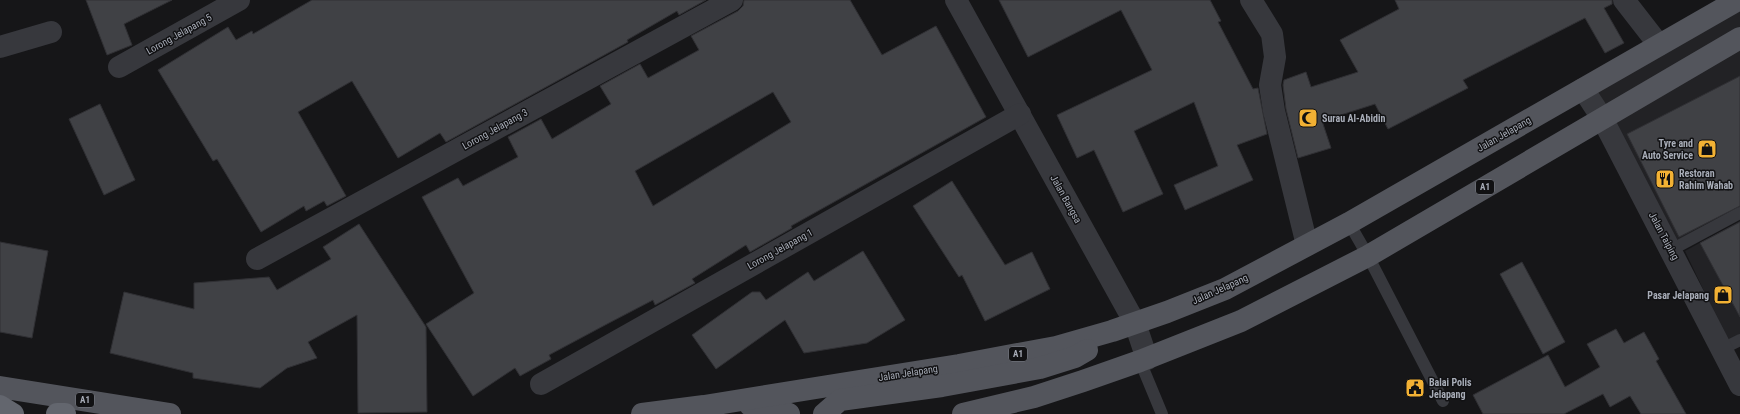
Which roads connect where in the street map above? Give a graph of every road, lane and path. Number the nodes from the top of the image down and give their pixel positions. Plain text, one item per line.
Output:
1 (239, 0) edge
2 (732, 0) edge
3 (956, 0) edge
4 (1252, 0) edge
5 (1624, 0) edge
6 (1738, 0) edge
7 (51, 32) dead end
8 (1740, 38) edge
9 (1659, 45) junction
10 (0, 47) edge
11 (120, 67) dead end
12 (1583, 89) junction
13 (1020, 114) junction
14 (1602, 118) junction
15 (1740, 214) edge
16 (1349, 223) junction
17 (1308, 245) junction
18 (1671, 250) junction
19 (1368, 256) junction
20 (258, 259) dead end
21 (1135, 323) junction
22 (1731, 345) edge
23 (1143, 360) junction
24 (540, 384) dead end
25 (1740, 384) edge
26 (0, 387) edge
27 (1443, 401) dead end
28 (0, 406) edge
29 (704, 406) junction
30 (13, 414) edge
31 (57, 414) edge
32 (65, 414) edge
33 (170, 414) edge
34 (642, 414) edge
35 (789, 414) edge
36 (824, 414) edge
37 (963, 414) edge
38 (1162, 414) edge

1 - 11 street, Lorong Jelapang 5
2 - 20 street, Lorong Jelapang 3
3 - 13 street, Jalan Bangsa
4 - 17 street
5 - 9 street
6 - 9 main road, Jalan Jelapang / A1
7 - 10 street
8 - 14 main road, A1
9 - 12 main road, Jalan Jelapang / A1
12 - 14 street, Jalan Taiping
12 - 16 main road, Jalan Jelapang / A1
13 - 21 street, Jalan Bangsa
13 - 24 street, Lorong Jelapang 1
14 - 18 street, Jalan Taiping
14 - 19 main road, A1
15 - 18 lane
16 - 17 main road, Jalan Jelapang / A1
16 - 19 lane
17 - 21 main road, Jalan Jelapang / A1
18 - 22 street, Jalan Taiping
19 - 23 main road, A1
19 - 27 lane
21 - 23 street, Jalan Bangsa
21 - 29 main road, Jalan Jelapang / A1
21 - 36 main road
22 - 25 street, Jalan Taiping
23 - 37 main road, A1
23 - 38 lane
26 - 33 main road, A1
28 - 30 highway
29 - 34 main road, Jalan Jelapang / A1
29 - 35 main road
31 - 32 highway

